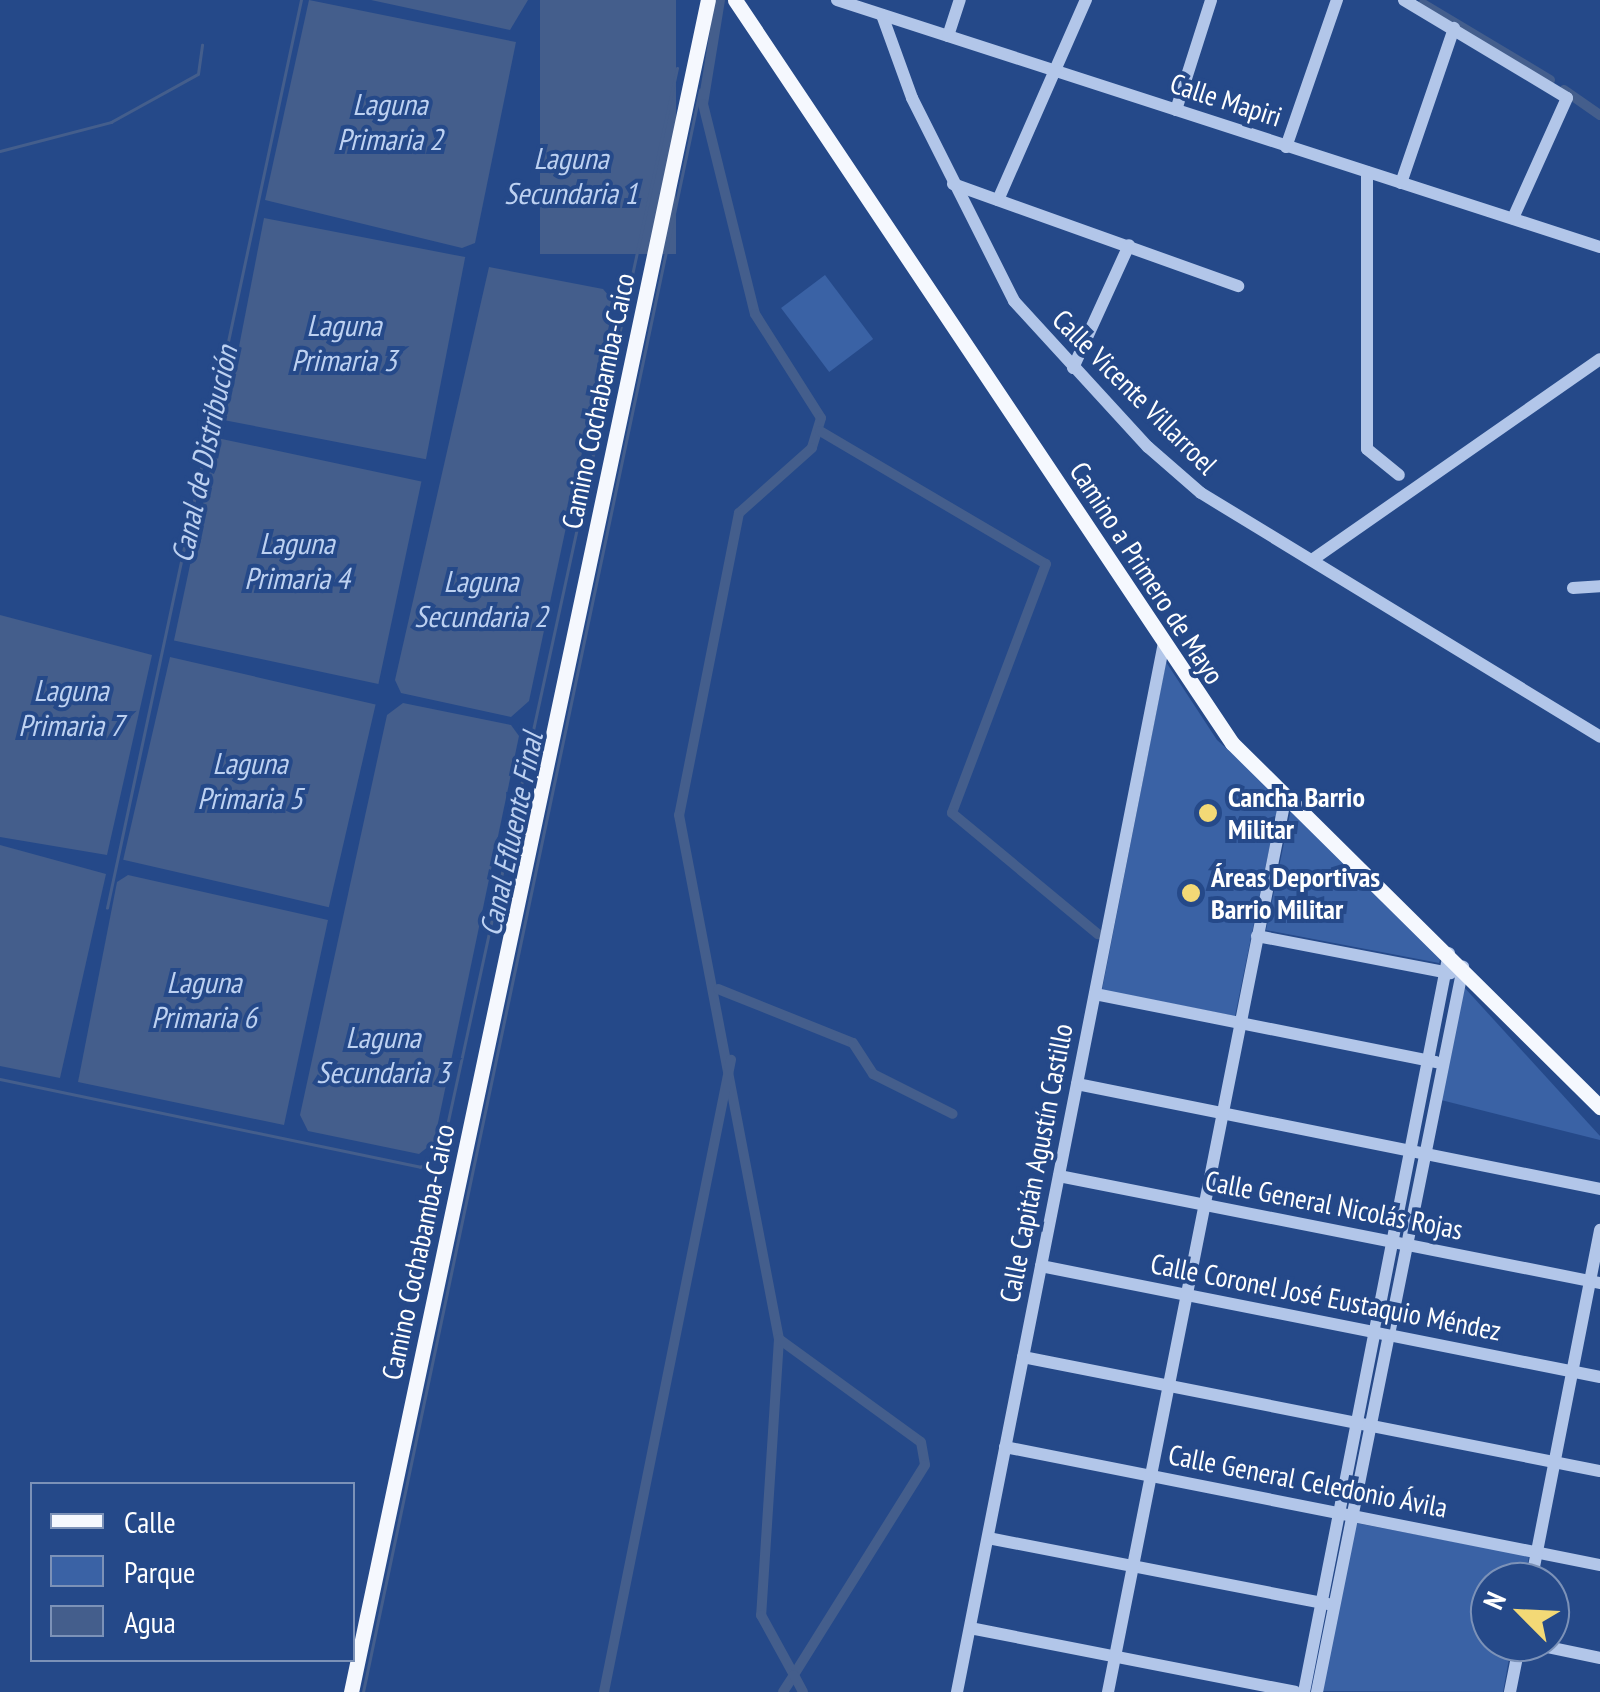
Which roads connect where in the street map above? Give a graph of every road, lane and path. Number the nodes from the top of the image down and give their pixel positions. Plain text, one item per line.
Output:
1 (708, 0) edge
2 (735, 0) edge
3 (837, 0) edge
4 (960, 0) edge
5 (1086, 0) edge
6 (1211, 0) edge
7 (1336, 0) edge
8 (1404, 0) edge
9 (882, 15) junction
10 (1454, 28) junction
11 (948, 36) junction
12 (1058, 72) junction
13 (1176, 110) junction
14 (1286, 146) junction
15 (1368, 172) junction
16 (1402, 183) junction
17 (953, 184) junction
18 (998, 200) junction
19 (1513, 218) junction
20 (1129, 246) junction
21 (1600, 248) edge
22 (1238, 286) dead end
23 (1600, 359) edge
24 (1072, 368) junction
25 (1399, 476) dead end
26 (1312, 560) junction
27 (1600, 586) edge
28 (1573, 588) dead end
29 (1164, 643) junction
30 (1600, 737) edge
31 (1286, 795) junction
32 (1257, 936) junction
33 (1455, 971) junction
34 (1095, 994) junction
35 (1240, 1023) junction
36 (1434, 1062) junction
37 (1077, 1084) junction
38 (1600, 1107) edge
39 (1222, 1113) junction
40 (1416, 1152) junction
41 (1059, 1176) junction
42 (1600, 1189) edge
43 (1204, 1204) junction
44 (1600, 1230) edge
45 (1398, 1243) junction
46 (1041, 1266) junction
47 (1595, 1282) edge
48 (1186, 1294) junction
49 (1381, 1333) junction
50 (1023, 1357) junction
51 (1572, 1372) junction
52 (1600, 1377) edge
53 (1168, 1388) junction
54 (1363, 1423) junction
55 (1006, 1447) junction
56 (1555, 1462) junction
57 (1600, 1471) edge
58 (1151, 1476) junction
59 (1345, 1514) junction
60 (988, 1538) junction
61 (1537, 1552) junction
62 (1535, 1562) edge
63 (1600, 1565) edge
64 (1133, 1566) junction
65 (1328, 1604) junction
66 (970, 1628) junction
67 (1570, 1652) edge
68 (1115, 1656) junction
69 (1600, 1658) edge
70 (1517, 1662) edge
71 (350, 1692) edge
72 (957, 1692) edge
73 (1108, 1692) edge
74 (1295, 1692) edge
75 (1304, 1692) edge
76 (1317, 1692) edge
77 (1510, 1692) edge

1 - 71 main road, Camino Cochabamba-Caico
2 - 29 main road, Camino a Primero de Mayo
3 - 9 street, Calle Mapiri
4 - 11 street
5 - 12 street
6 - 13 street
7 - 14 street
8 - 10 street
9 - 11 street, Calle Mapiri
9 - 17 street, Calle Vicente Villarroel
10 - 16 street
10 - 19 street
11 - 12 street, Calle Mapiri
12 - 13 street, Calle Mapiri
12 - 18 street
13 - 14 street, Calle Mapiri
14 - 15 street, Calle Mapiri
15 - 16 street, Calle Mapiri
15 - 25 street
16 - 19 street, Calle Mapiri
17 - 18 street
17 - 24 street, Calle Vicente Villarroel
18 - 20 street
19 - 21 street, Calle Mapiri
20 - 22 street
20 - 24 street
23 - 26 street
24 - 26 street, Calle Vicente Villarroel
26 - 30 street, Calle Vicente Villarroel
27 - 28 street
29 - 31 main road, Camino a Primero de Mayo
29 - 34 street, Calle Capitán Agustín Castillo
31 - 32 street
31 - 33 main road, Camino a Primero de Mayo
32 - 33 street
32 - 35 street
33 - 36 street
33 - 38 main road, Camino a Primero de Mayo
34 - 35 street
34 - 37 street, Calle Capitán Agustín Castillo
35 - 36 street
35 - 39 street
36 - 40 street
37 - 39 street
37 - 41 street, Calle Capitán Agustín Castillo
39 - 40 street
39 - 43 street
40 - 42 street
40 - 45 street
41 - 43 street, Calle General Nicolás Rojas
41 - 46 street, Calle Capitán Agustín Castillo
43 - 45 street, Calle General Nicolás Rojas
43 - 48 street
44 - 47 street
45 - 47 street, Calle General Nicolás Rojas
45 - 49 street
46 - 48 street, Calle Coronel José Eustaquio Méndez
46 - 50 street, Calle Capitán Agustín Castillo
47 - 51 street
48 - 49 street, Calle Coronel José Eustaquio Méndez
48 - 53 street
49 - 51 street, Calle Coronel José Eustaquio Méndez
49 - 54 street
50 - 53 street
50 - 55 street, Calle Capitán Agustín Castillo
51 - 52 street, Calle Coronel José Eustaquio Méndez
51 - 56 street
53 - 54 street
53 - 58 street
54 - 56 street
54 - 59 street
55 - 58 street, Calle General Celedonio Ávila
55 - 60 street, Calle Capitán Agustín Castillo
56 - 57 street
56 - 61 street
58 - 59 street, Calle General Celedonio Ávila
58 - 64 street
59 - 61 street, Calle General Celedonio Ávila
59 - 65 street
60 - 64 street
60 - 66 street, Calle Capitán Agustín Castillo
61 - 62 street
61 - 63 street, Calle General Celedonio Ávila
64 - 65 street
64 - 68 street
65 - 75 street
65 - 76 street
66 - 68 street
66 - 72 street, Calle Capitán Agustín Castillo
67 - 69 street
68 - 73 street
68 - 74 street
70 - 77 street

